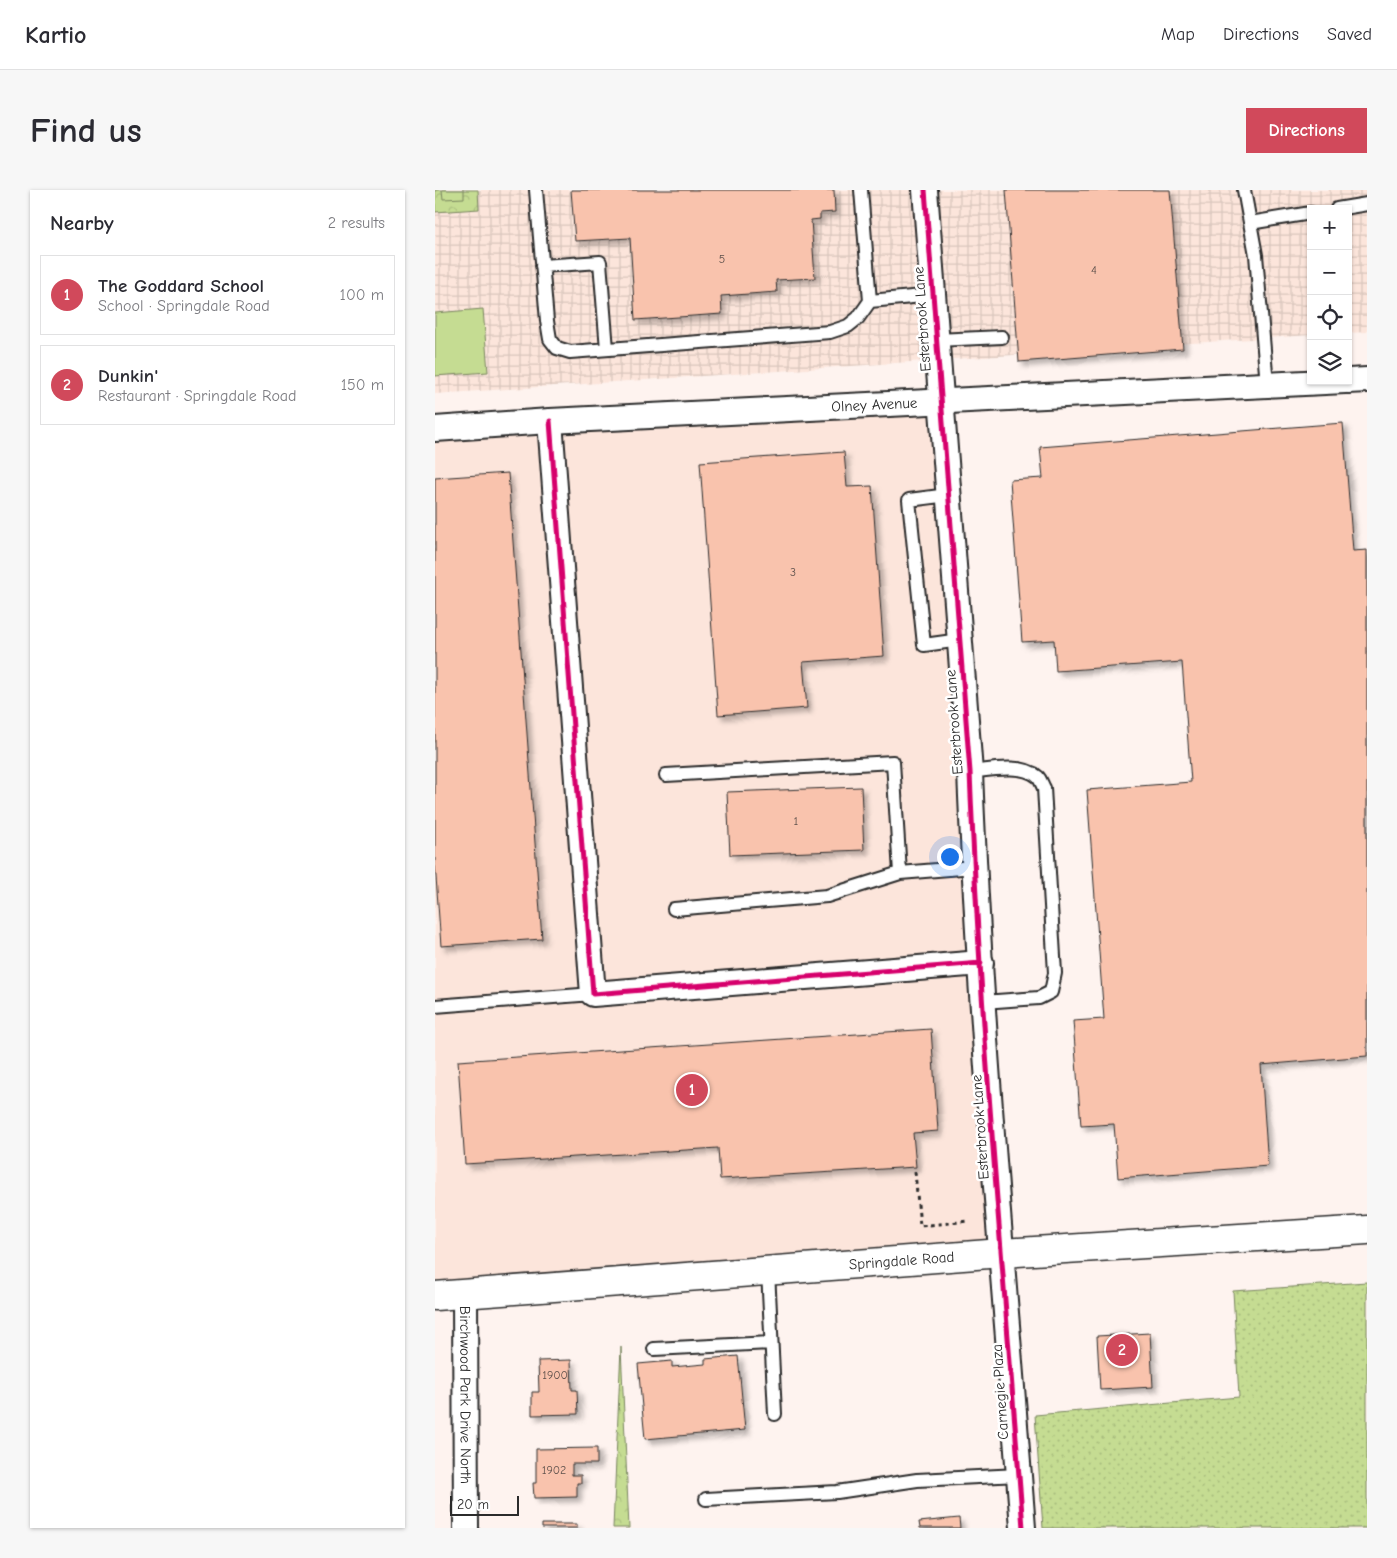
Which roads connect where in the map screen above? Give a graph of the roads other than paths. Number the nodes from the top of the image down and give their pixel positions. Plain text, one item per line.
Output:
1 (536, 190) edge
2 (861, 190) edge
3 (925, 190) edge
4 (1245, 190) edge
5 (1367, 204) edge
6 (1352, 206) edge
7 (1307, 214) edge
8 (1250, 223) junction
9 (543, 266) junction
10 (933, 295) junction
11 (870, 301) junction
12 (1002, 337) dead end
13 (936, 340) junction
14 (607, 349) junction
15 (1367, 380) edge
16 (1352, 381) edge
17 (1307, 383) edge
18 (1267, 385) junction
19 (941, 401) junction
20 (550, 421) junction
21 (435, 429) edge
22 (948, 495) junction
23 (960, 640) junction
24 (971, 772) junction
25 (666, 775) dead end
26 (974, 867) junction
27 (900, 873) junction
28 (674, 909) dead end
29 (981, 963) junction
30 (593, 994) junction
31 (983, 1002) junction
32 (435, 1006) edge
33 (1367, 1230) edge
34 (1002, 1253) junction
35 (768, 1271) junction
36 (465, 1294) junction
37 (435, 1296) edge
38 (771, 1343) junction
39 (654, 1348) dead end
40 (775, 1414) dead end
41 (1019, 1475) junction
42 (706, 1499) dead end
43 (466, 1528) edge
44 (1023, 1528) edge

1 - 9 lane
2 - 11 lane
3 - 10 street, Esterbrook Lane
4 - 8 lane
5 - 6 lane
7 - 8 lane
8 - 18 lane
9 - 14 lane
9 - 14 lane
10 - 11 lane
10 - 13 street, Esterbrook Lane
11 - 14 lane
12 - 13 lane
13 - 19 street, Esterbrook Lane
15 - 16 street, Olney Avenue
17 - 18 street, Olney Avenue
18 - 19 street, Olney Avenue
19 - 20 street, Olney Avenue
19 - 22 street, Esterbrook Lane
20 - 21 street, Olney Avenue
20 - 30 street
22 - 23 street, Esterbrook Lane
22 - 23 lane
23 - 24 street, Esterbrook Lane
24 - 26 street, Esterbrook Lane
24 - 31 lane
25 - 27 lane
26 - 27 lane
26 - 29 street, Esterbrook Lane
27 - 28 lane
29 - 30 street
29 - 31 street, Esterbrook Lane
30 - 32 lane
31 - 34 street, Esterbrook Lane
33 - 34 main road, Springdale Road
34 - 35 main road, Springdale Road
34 - 41 street, Carnegie Plaza
35 - 36 main road, Springdale Road
35 - 38 lane
36 - 37 main road, Springdale Road
36 - 43 street, Birchwood Park Drive North
38 - 39 lane
38 - 40 lane
41 - 42 lane
41 - 44 street, Carnegie Plaza

